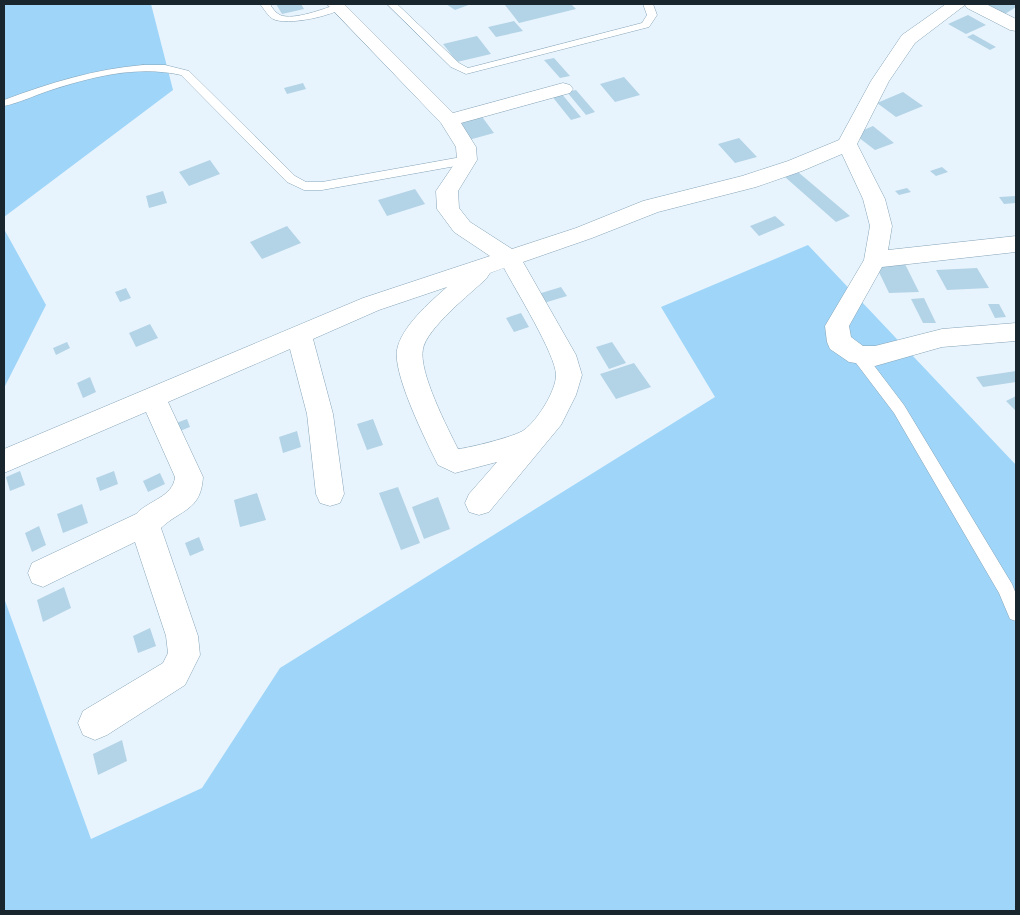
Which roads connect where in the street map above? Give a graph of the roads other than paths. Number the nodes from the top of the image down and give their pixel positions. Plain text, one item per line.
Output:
1 (265, 4) edge
2 (392, 4) edge
3 (648, 4) edge
4 (957, 4) edge
5 (973, 4) edge
6 (337, 5) edge
7 (1016, 26) edge
8 (563, 89) dead end
9 (4, 103) edge
10 (449, 120) junction
11 (847, 144) junction
12 (467, 160) junction
13 (1016, 244) edge
14 (510, 258) junction
15 (875, 260) junction
16 (485, 266) junction
17 (1016, 332) edge
18 (299, 335) junction
19 (858, 356) junction
20 (153, 397) junction
21 (532, 440) junction
22 (4, 461) edge
23 (330, 494) dead end
24 (479, 503) dead end
25 (146, 523) junction
26 (43, 573) dead end
27 (1016, 613) edge
28 (95, 723) dead end

1 - 6 lane
2 - 3 lane
4 - 11 street
5 - 7 street
6 - 10 street
8 - 10 street
9 - 12 lane
10 - 12 street
11 - 14 street
11 - 15 street
12 - 14 street
13 - 15 street
14 - 16 street
14 - 21 street
15 - 19 street
16 - 18 street
16 - 21 street
17 - 19 street
18 - 20 street
18 - 23 street
19 - 27 lane
20 - 22 street
20 - 25 street
21 - 24 street
25 - 26 street
25 - 28 street

